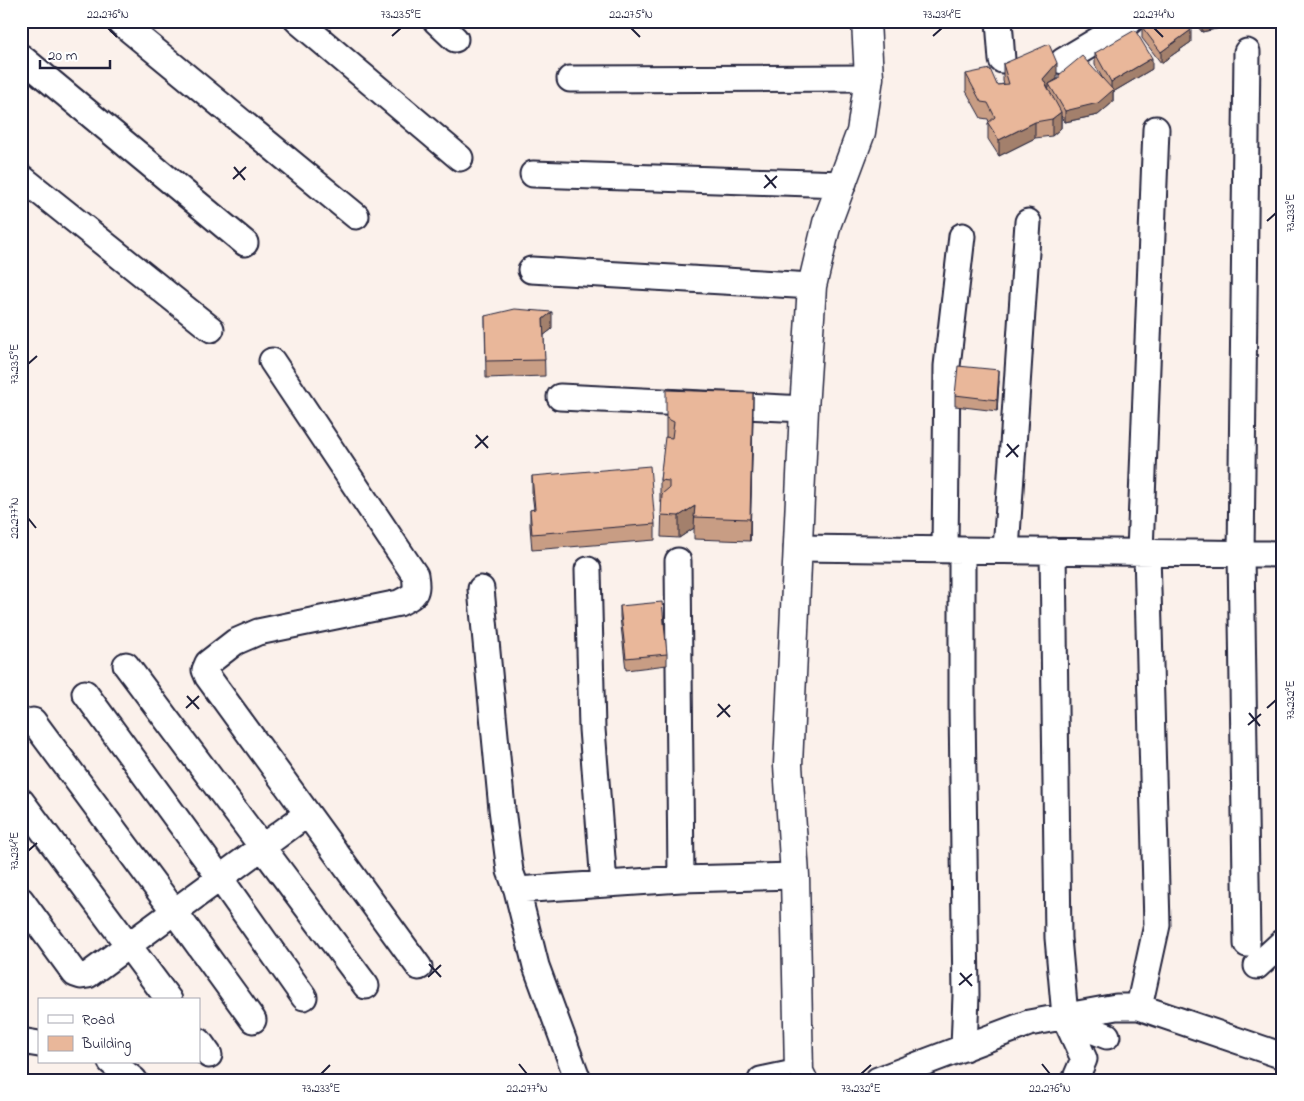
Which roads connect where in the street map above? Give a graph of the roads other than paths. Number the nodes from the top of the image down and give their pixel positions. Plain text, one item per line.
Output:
1 (119, 21) edge
2 (298, 21) edge
3 (436, 21) edge
4 (866, 21) edge
5 (999, 21) edge
6 (1130, 21) edge
7 (455, 38) dead end
8 (1246, 52) dead end
9 (21, 57) edge
10 (1002, 60) dead end
11 (1063, 61) dead end
12 (869, 78) junction
13 (570, 79) dead end
14 (1156, 129) dead end
15 (460, 158) dead end
16 (533, 174) dead end
17 (21, 177) edge
18 (843, 184) junction
19 (356, 216) dead end
20 (1028, 222) dead end
21 (962, 236) dead end
22 (245, 243) dead end
23 (532, 270) dead end
24 (812, 286) junction
25 (211, 329) dead end
26 (272, 361) dead end
27 (560, 397) dead end
28 (804, 409) junction
29 (797, 548) junction
30 (954, 550) junction
31 (1006, 550) junction
32 (1053, 551) junction
33 (1143, 552) junction
34 (1241, 554) junction
35 (1283, 554) edge
36 (678, 562) dead end
37 (588, 570) dead end
38 (481, 589) dead end
39 (126, 665) dead end
40 (85, 693) dead end
41 (33, 721) dead end
42 (21, 801) edge
43 (307, 814) junction
44 (262, 847) junction
45 (795, 876) junction
46 (220, 878) junction
47 (681, 879) junction
48 (604, 884) junction
49 (517, 890) junction
50 (21, 900) edge
51 (174, 911) junction
52 (1283, 942) edge
53 (129, 945) junction
54 (418, 966) dead end
55 (366, 986) dead end
56 (304, 997) dead end
57 (168, 998) edge
58 (1139, 1007) junction
59 (1065, 1016) junction
60 (253, 1020) dead end
61 (1107, 1036) dead end
62 (21, 1041) edge
63 (38, 1044) edge
64 (964, 1048) junction
65 (1283, 1056) edge
66 (114, 1064) edge
67 (801, 1076) edge
68 (134, 1080) edge
69 (578, 1080) edge
70 (761, 1080) edge
71 (878, 1080) edge
72 (1074, 1080) edge

1 - 19 street
2 - 15 street
3 - 7 street
4 - 12 street
5 - 10 street
6 - 11 street
8 - 34 street
9 - 22 street
12 - 13 street
12 - 18 street
14 - 33 street
16 - 18 street
17 - 25 street
18 - 24 street
20 - 31 street
21 - 30 street
23 - 24 street
24 - 28 street
26 - 43 street
27 - 28 street
28 - 29 street
29 - 30 street
29 - 45 street
30 - 31 street
30 - 64 street
31 - 32 street
32 - 33 street
32 - 59 street
33 - 34 street
33 - 58 street
34 - 35 street
34 - 52 street
36 - 47 street
37 - 48 street
38 - 49 street
39 - 44 street
40 - 46 street
41 - 51 street
42 - 53 street
43 - 44 street
43 - 54 street
44 - 46 street
44 - 55 street
45 - 47 street
45 - 67 street
46 - 51 street
46 - 56 street
47 - 48 street
48 - 49 street
49 - 69 street
50 - 53 street
51 - 53 street
51 - 60 street
53 - 57 street
58 - 59 street
58 - 65 street
59 - 64 street
61 - 72 street
62 - 63 street
64 - 71 street
66 - 68 street
67 - 70 street

